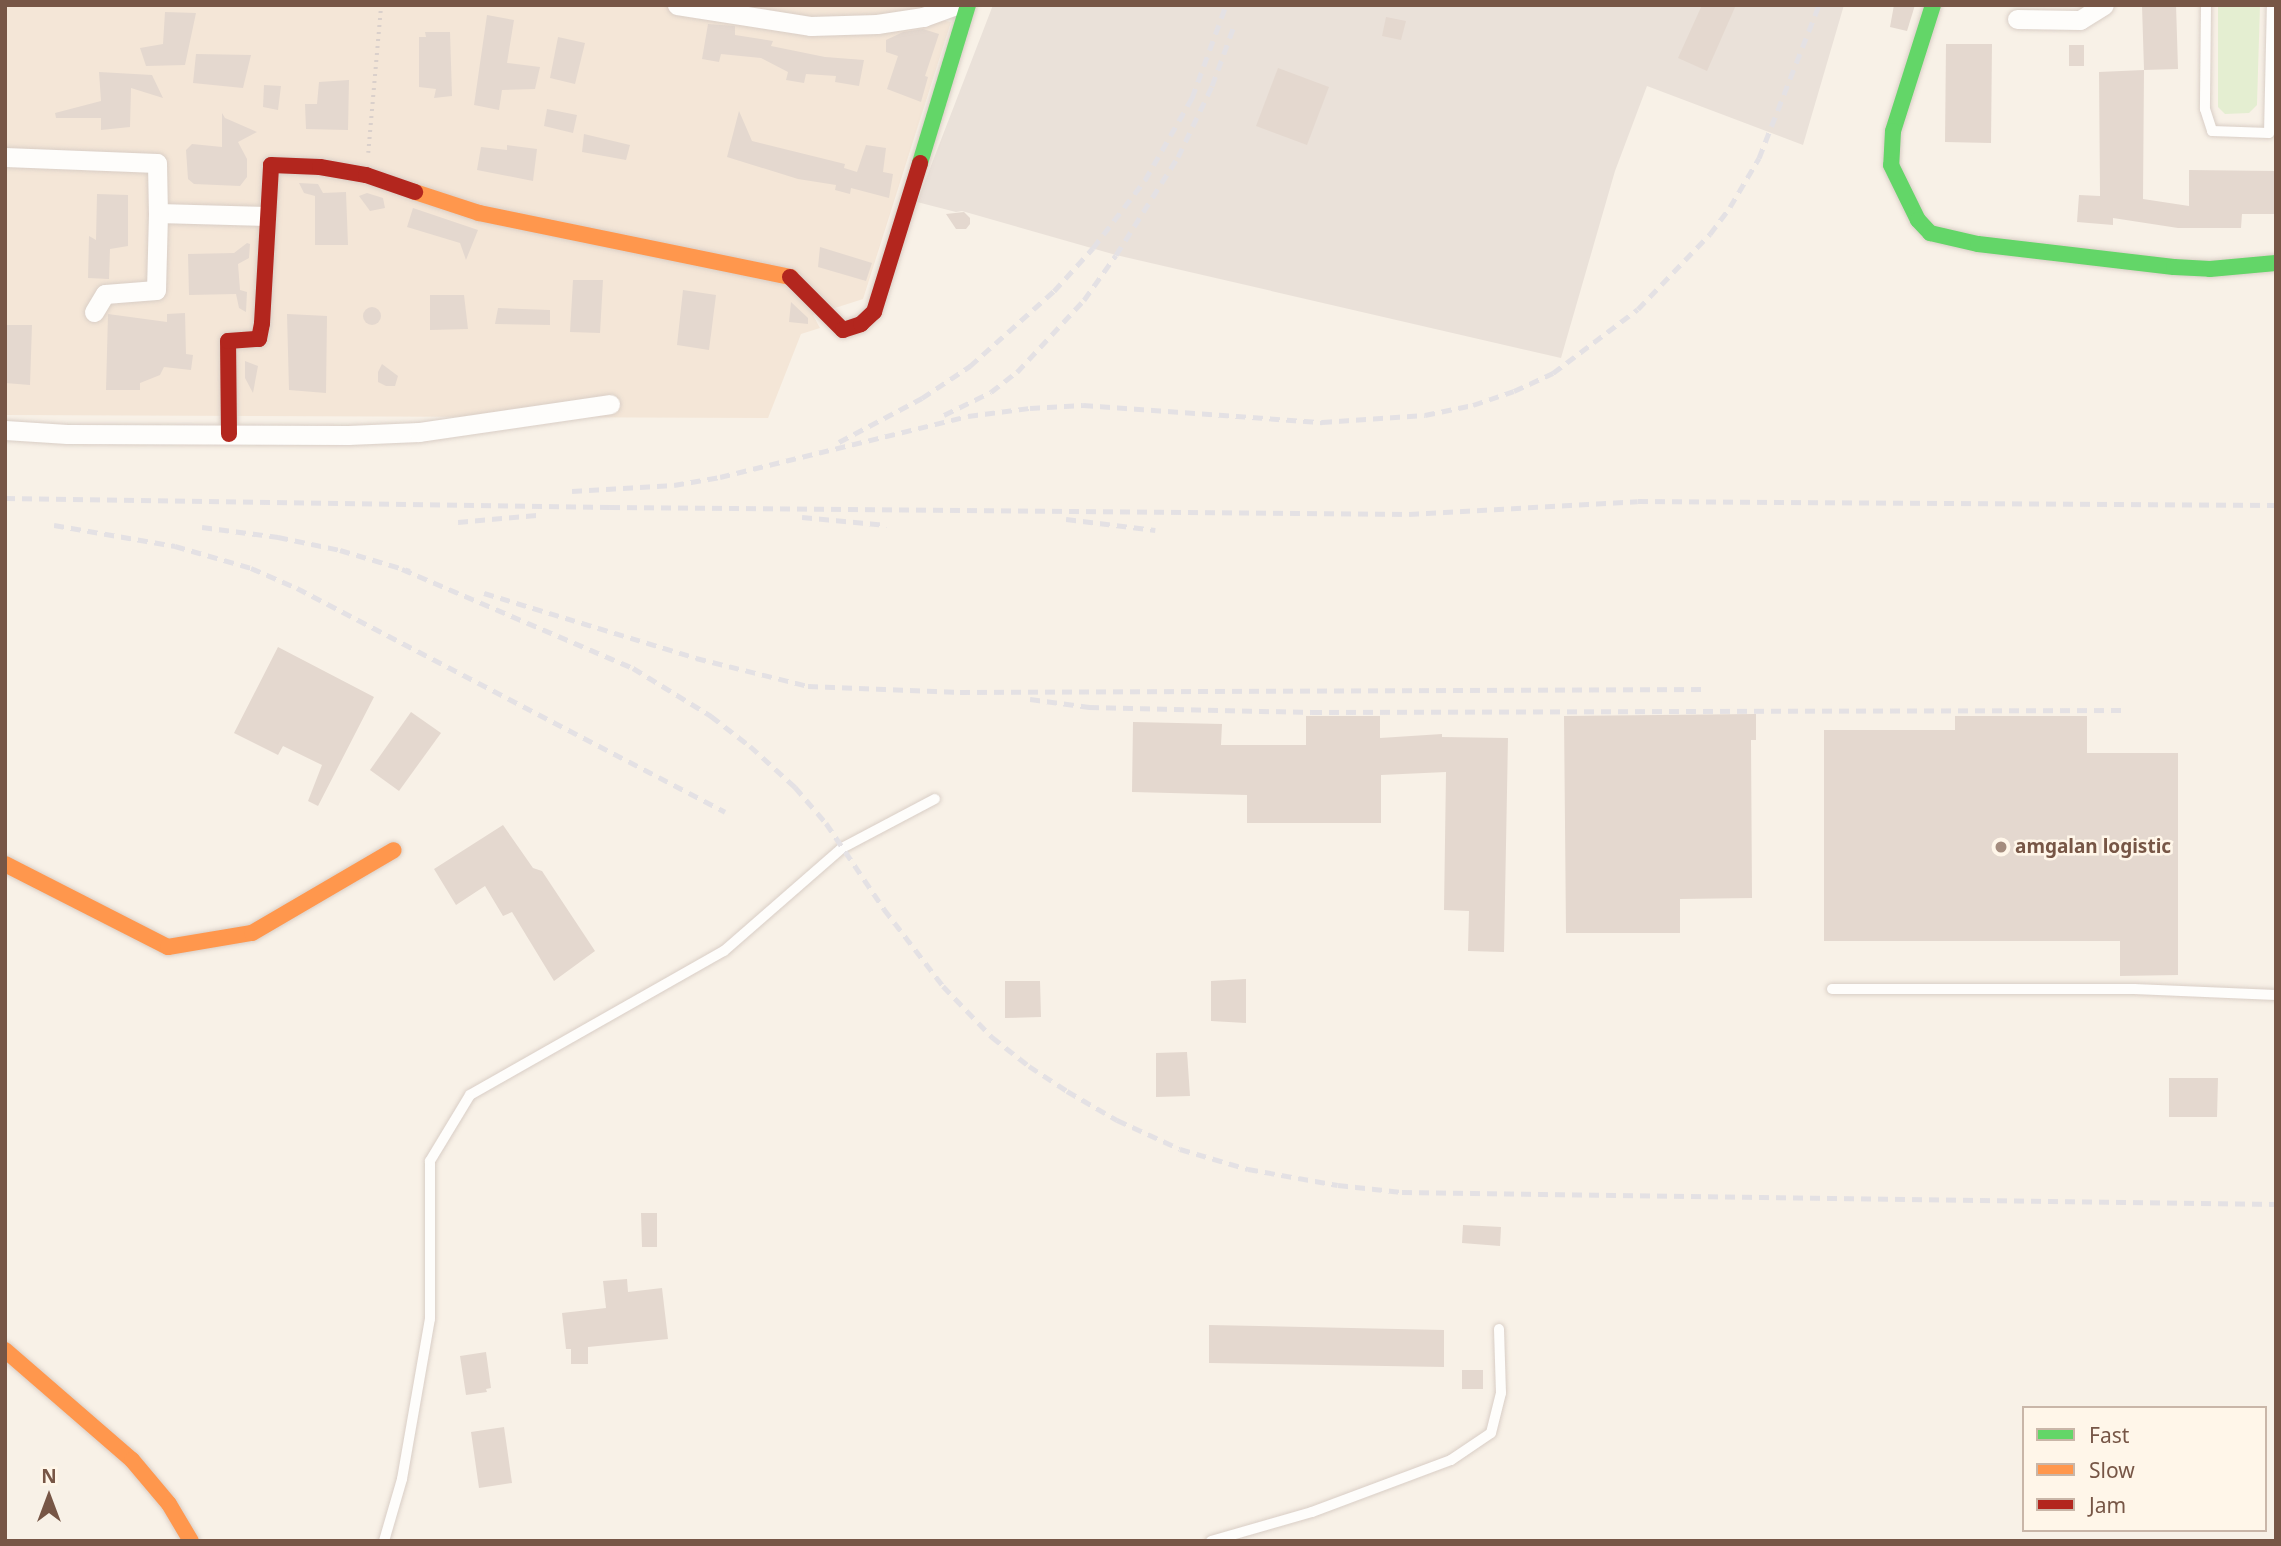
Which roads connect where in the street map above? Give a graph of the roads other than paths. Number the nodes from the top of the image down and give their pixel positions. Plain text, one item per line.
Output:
1 (677, 5) edge
2 (956, 5) edge
3 (968, 5) edge
4 (1933, 5) edge
5 (2104, 5) edge
6 (2206, 5) edge
7 (2272, 5) edge
8 (2017, 19) dead end
9 (5, 157) edge
10 (158, 213) junction
11 (266, 216) junction
12 (2276, 263) edge
13 (94, 312) dead end
14 (610, 404) dead end
15 (5, 430) edge
16 (229, 434) junction
17 (935, 799) dead end
18 (394, 850) dead end
19 (5, 864) edge
20 (1832, 989) dead end
21 (2276, 995) edge
22 (1499, 1329) dead end
23 (5, 1350) edge
24 (191, 1541) edge
25 (384, 1541) edge
26 (1211, 1541) edge

1 - 2 street
3 - 11 street
4 - 12 street
5 - 8 street
6 - 7 lane
9 - 10 street
10 - 11 street
10 - 13 street
11 - 16 street
14 - 16 street
15 - 16 street
17 - 25 lane
18 - 19 street
20 - 21 lane
22 - 26 lane
23 - 24 street

